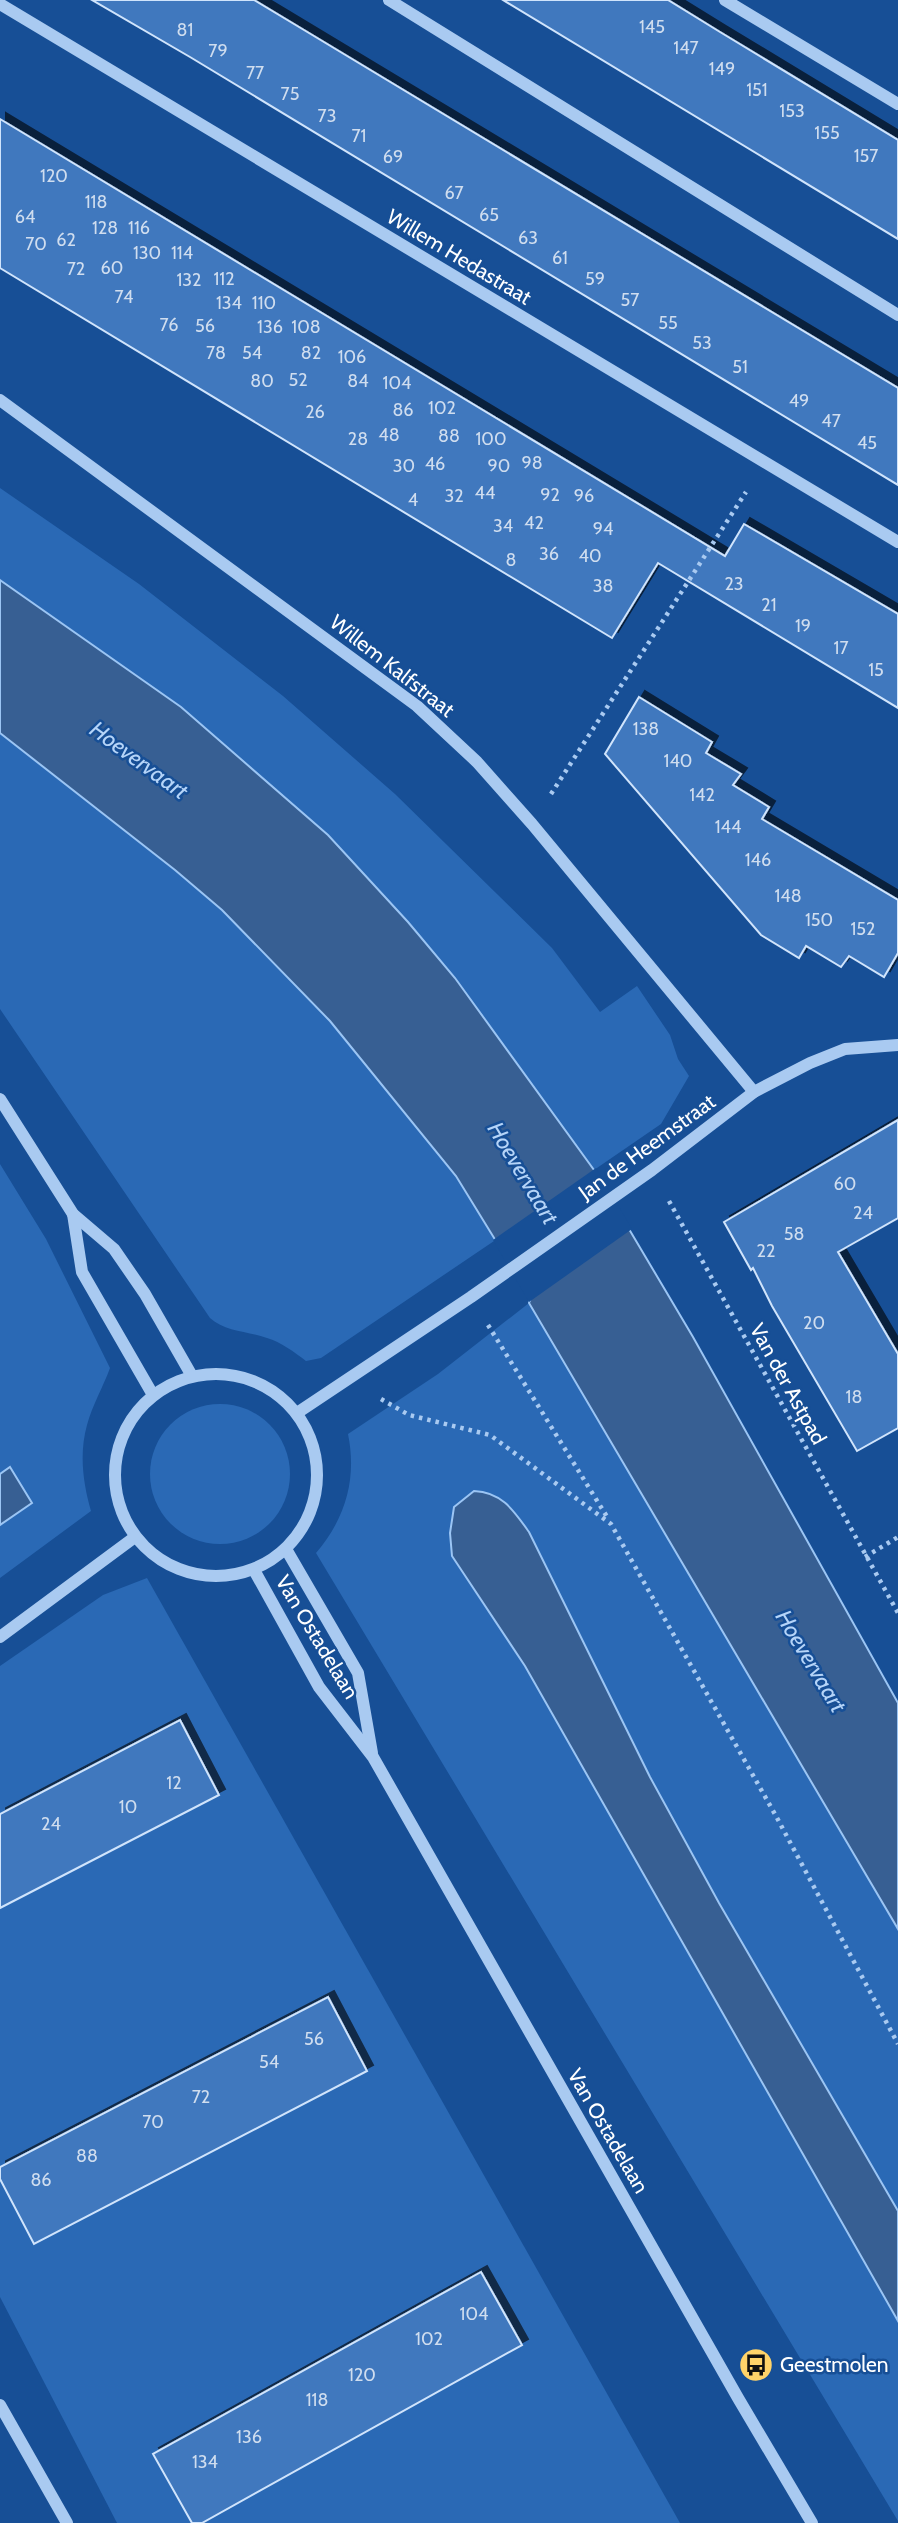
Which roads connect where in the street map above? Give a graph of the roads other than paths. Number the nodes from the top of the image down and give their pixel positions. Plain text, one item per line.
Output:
1 (389, 0) edge
2 (725, 0) edge
3 (0, 4) edge
4 (898, 104) edge
5 (898, 315) edge
6 (0, 400) edge
7 (898, 542) edge
8 (898, 1045) edge
9 (754, 1092) junction
10 (0, 1100) edge
11 (73, 1214) junction
12 (192, 1376) junction
13 (153, 1395) junction
14 (297, 1413) junction
15 (135, 1537) junction
16 (286, 1549) junction
17 (254, 1570) junction
18 (0, 1637) edge
19 (373, 1757) junction
20 (0, 2405) edge
21 (67, 2523) edge
22 (812, 2523) edge

1 - 5 street
2 - 4 street
3 - 7 street, Willem Hedastraat
6 - 9 street, Willem Kalfstraat
8 - 9 street, Jan de Heemstraat
9 - 14 street, Jan de Heemstraat
10 - 11 street
11 - 12 street
11 - 13 street
12 - 13 street
12 - 14 street
13 - 15 street
14 - 16 street
15 - 17 street
15 - 18 street
16 - 17 street
16 - 19 street, Van Ostadelaan
17 - 19 street, Van Ostadelaan
19 - 22 street, Van Ostadelaan
20 - 21 street

